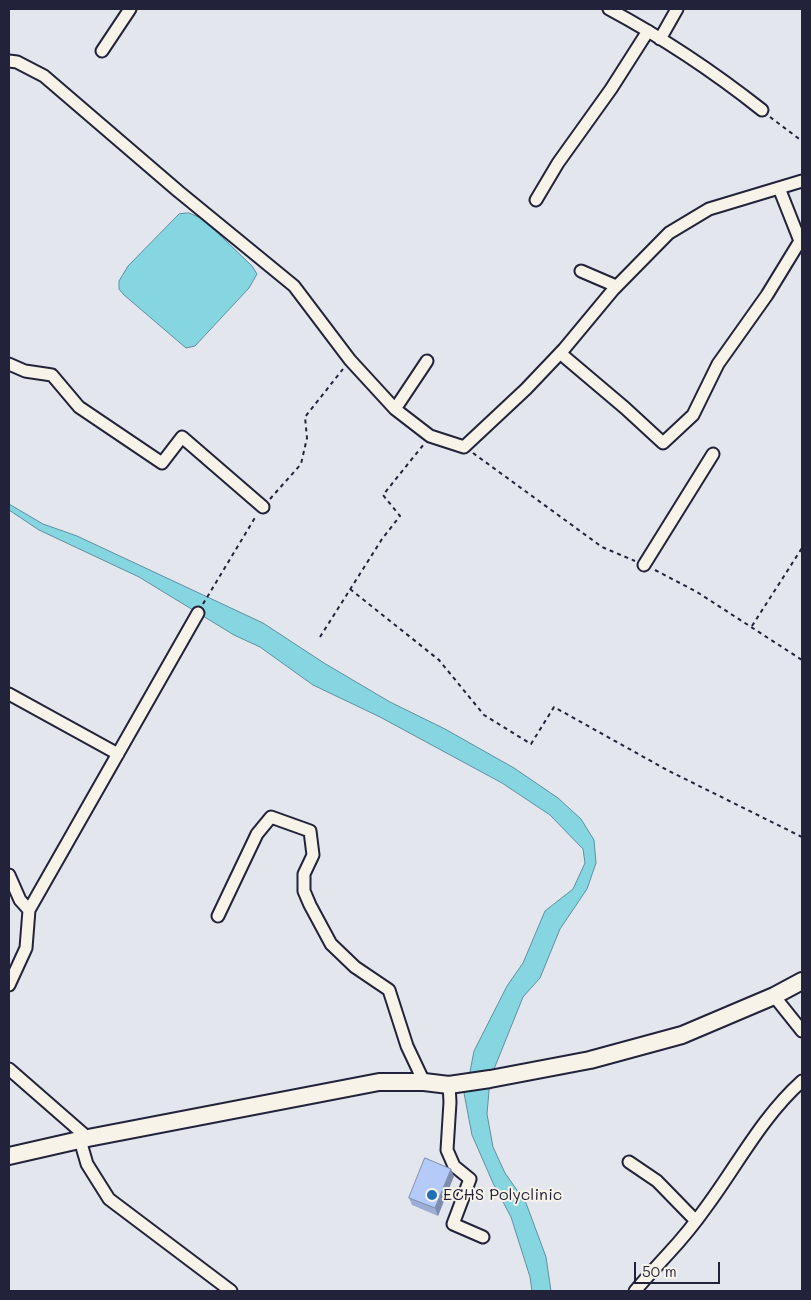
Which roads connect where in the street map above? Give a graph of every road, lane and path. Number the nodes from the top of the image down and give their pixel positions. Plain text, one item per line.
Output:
1 (130, 9) edge
2 (609, 9) edge
3 (676, 9) edge
4 (648, 31) junction
5 (660, 39) junction
6 (102, 51) dead end
7 (9, 61) edge
8 (762, 110) joint
9 (802, 141) edge
10 (802, 181) edge
11 (778, 188) junction
12 (536, 200) dead end
13 (801, 244) edge
14 (581, 271) dead end
15 (616, 286) junction
16 (560, 353) junction
17 (350, 360) junction
18 (428, 361) dead end
19 (9, 364) edge
20 (395, 409) junction
21 (305, 417) dead end
22 (430, 436) junction
23 (464, 447) junction
24 (713, 454) dead end
25 (263, 507) dead end
26 (802, 548) edge
27 (644, 565) junction
28 (350, 589) junction
29 (198, 613) dead end
30 (752, 626) junction
31 (320, 637) dead end
32 (802, 660) edge
33 (9, 694) edge
34 (118, 754) junction
35 (802, 837) edge
36 (9, 875) edge
37 (29, 910) junction
38 (218, 916) dead end
39 (802, 981) edge
40 (9, 985) edge
41 (774, 996) junction
42 (802, 1031) edge
43 (9, 1069) edge
44 (802, 1081) edge
45 (424, 1082) junction
46 (449, 1085) junction
47 (84, 1139) junction
48 (9, 1156) edge
49 (629, 1162) dead end
50 (696, 1221) junction
51 (483, 1237) dead end
52 (231, 1291) edge
53 (635, 1291) edge

1 - 6 street
2 - 4 street
3 - 5 street
4 - 5 street
4 - 12 street
5 - 8 street
7 - 17 street
8 - 9 path
10 - 11 street
11 - 13 street
11 - 15 street
13 - 16 street
14 - 15 street
15 - 16 street
16 - 23 street
17 - 20 street
17 - 21 path
18 - 20 street
19 - 25 street
20 - 22 street
22 - 23 street
22 - 28 path
23 - 27 path
24 - 27 street
26 - 30 path
27 - 30 path
28 - 31 path
28 - 35 path
29 - 34 street
30 - 32 path
33 - 34 street
34 - 37 street
36 - 37 street
37 - 40 street
38 - 45 street
39 - 41 street
41 - 42 street
41 - 46 street
43 - 47 street
44 - 50 street
45 - 46 street
45 - 47 street
46 - 51 street
47 - 48 street
47 - 52 street
49 - 50 street
50 - 53 street

